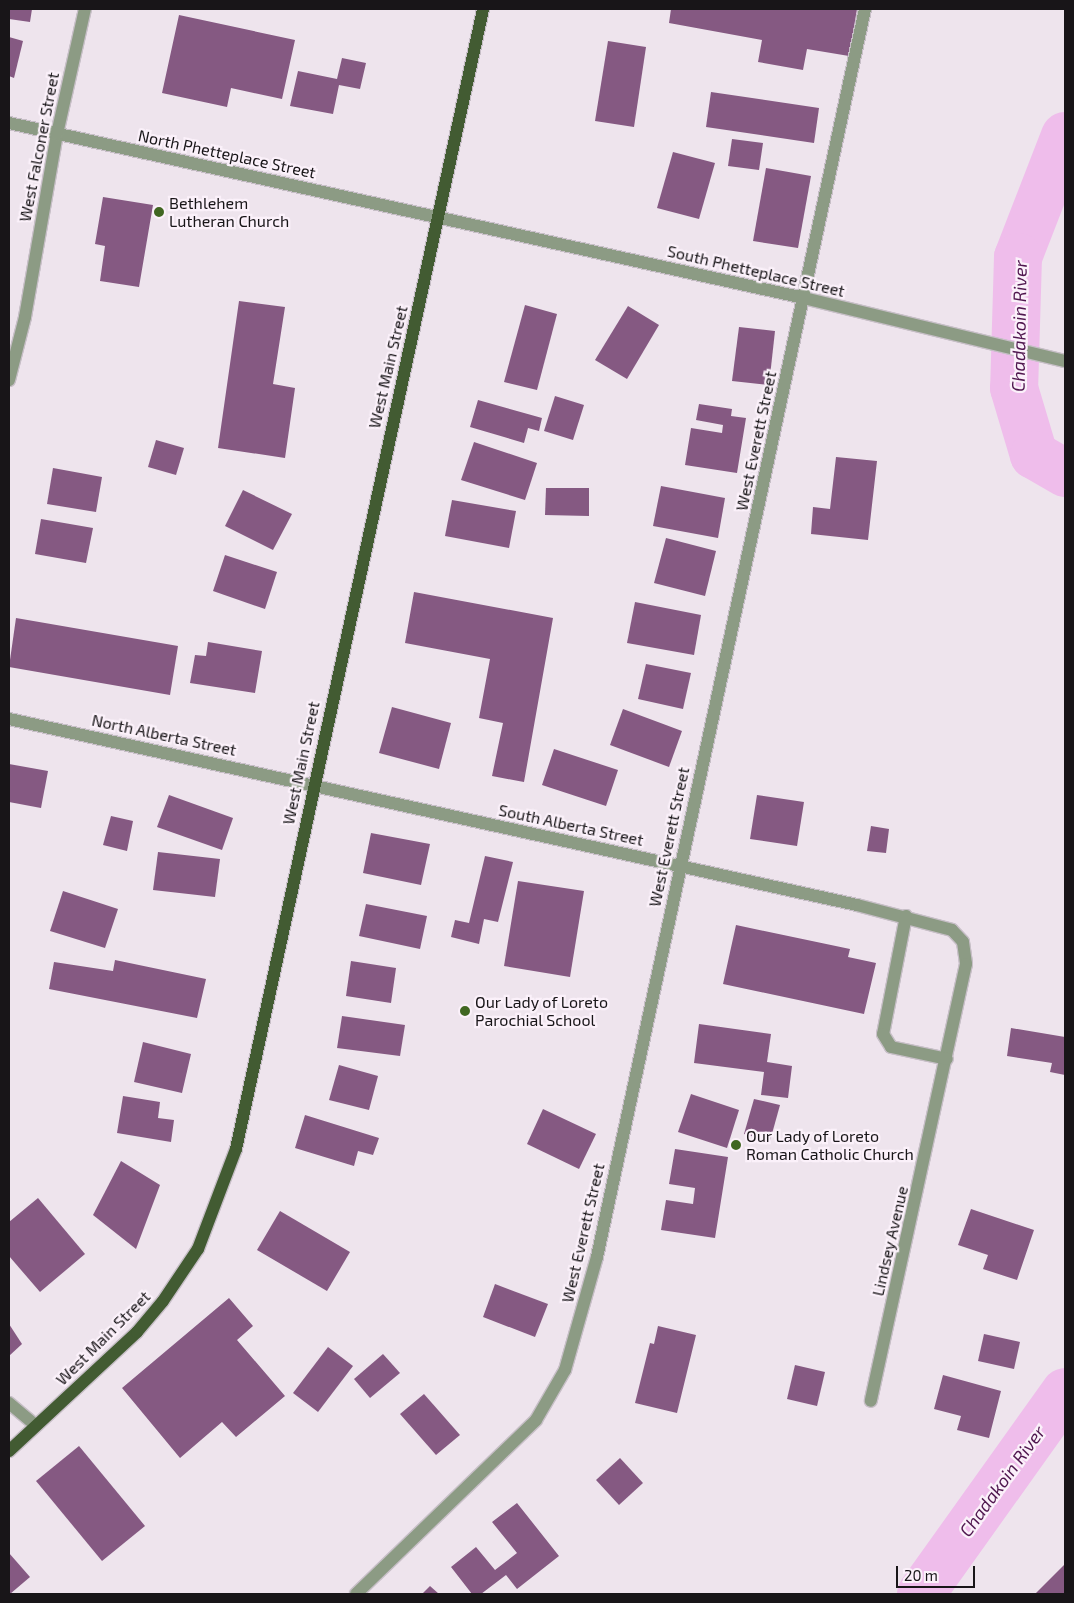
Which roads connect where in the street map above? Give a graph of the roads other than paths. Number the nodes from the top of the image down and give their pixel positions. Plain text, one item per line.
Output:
1 (85, 9) edge
2 (483, 9) edge
3 (865, 9) edge
4 (9, 123) edge
5 (57, 134) junction
6 (438, 216) junction
7 (804, 298) junction
8 (1065, 361) edge
9 (9, 380) edge
10 (9, 719) edge
11 (312, 785) junction
12 (679, 866) junction
13 (906, 916) junction
14 (963, 942) joint
15 (946, 1058) junction
16 (871, 1400) dead end
17 (9, 1403) edge
18 (36, 1426) junction
19 (9, 1451) edge
20 (356, 1594) edge

1 - 5 street, West Falconer Street
2 - 6 main road, West Main Street
3 - 7 street, West Everett Street
4 - 5 street, North Phetteplace Street
5 - 6 street, North Phetteplace Street
5 - 9 street, West Falconer Street
6 - 7 street, South Phetteplace Street
6 - 11 main road, West Main Street
7 - 8 street, South Phetteplace Street
7 - 12 street, West Everett Street
10 - 11 street, North Alberta Street
11 - 12 street, South Alberta Street
11 - 18 main road, West Main Street
12 - 13 street, South Alberta Street
12 - 20 street, West Everett Street
13 - 14 street, South Alberta Street
13 - 15 street
14 - 15 street, Lindsey Avenue
15 - 16 street, Lindsey Avenue
17 - 18 street
18 - 19 main road, West Main Street

